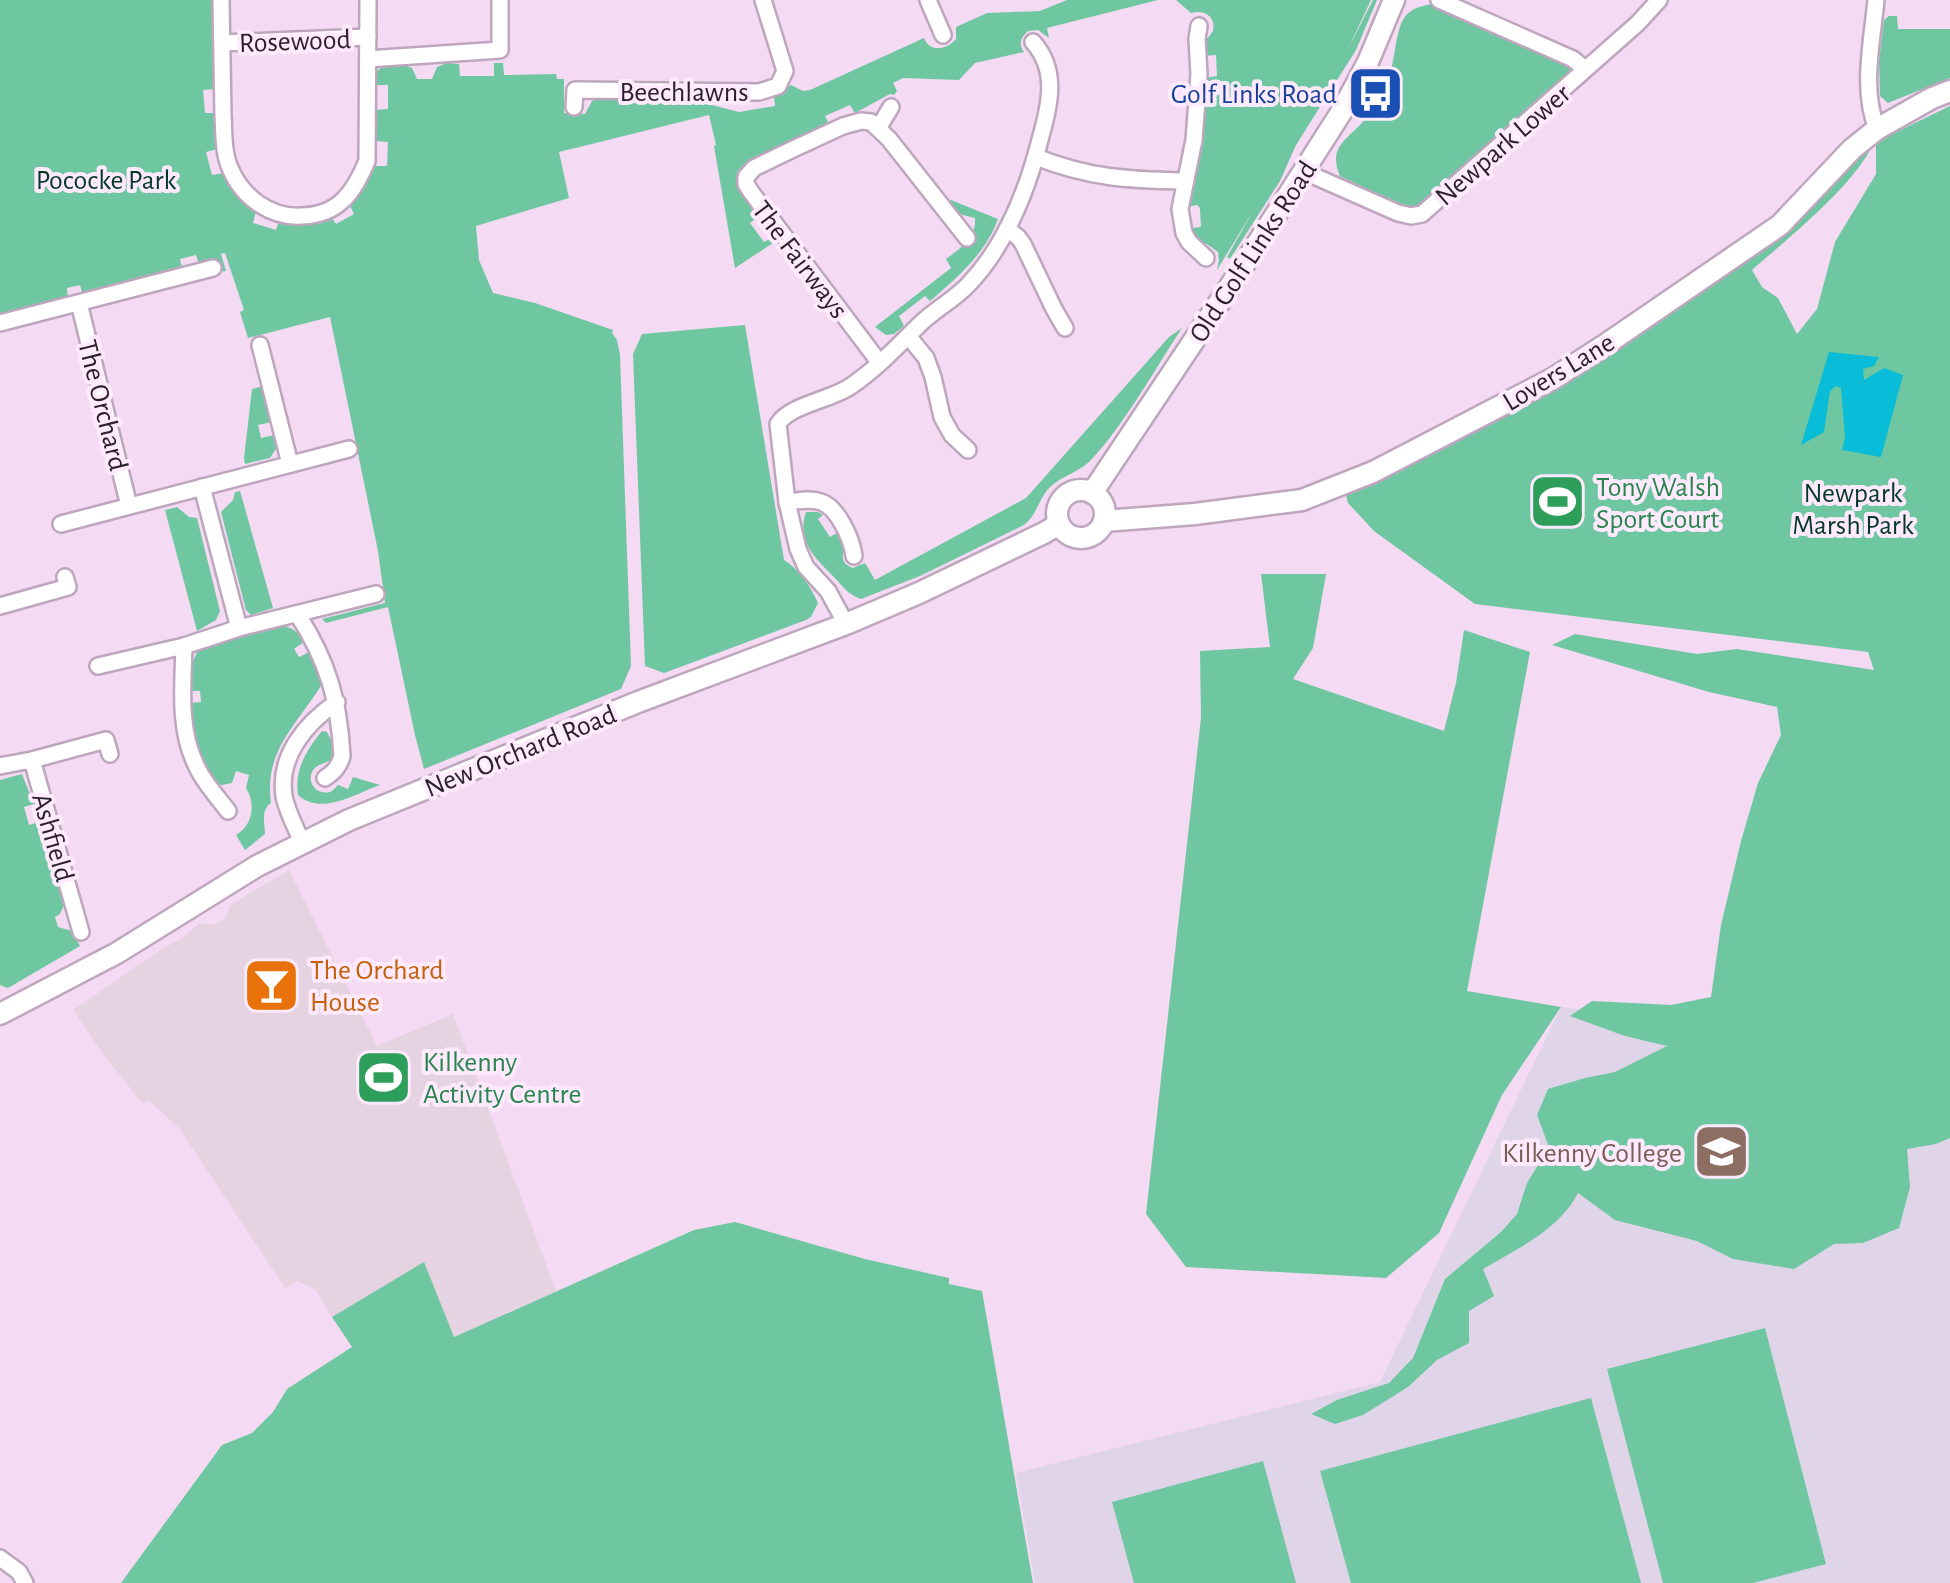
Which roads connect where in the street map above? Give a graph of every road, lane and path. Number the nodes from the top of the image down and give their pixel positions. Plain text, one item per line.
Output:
1 (221, 0) edge
2 (368, 0) edge
3 (500, 0) edge
4 (762, 0) edge
5 (928, 0) edge
6 (1394, 0) edge
7 (1438, 0) edge
8 (1659, 0) edge
9 (1876, 0) edge
10 (1199, 26) dead end
11 (943, 35) dead end
12 (368, 37) junction
13 (1033, 42) dead end
14 (222, 43) junction
15 (368, 59) junction
16 (1586, 68) junction
17 (1950, 91) edge
18 (574, 107) dead end
19 (891, 107) dead end
20 (879, 127) junction
21 (1877, 129) junction
22 (1036, 157) junction
23 (1305, 172) junction
24 (1184, 180) junction
25 (1006, 229) junction
26 (967, 238) dead end
27 (1206, 258) dead end
28 (213, 268) dead end
29 (78, 303) junction
30 (0, 323) edge
31 (1065, 328) dead end
32 (909, 337) junction
33 (260, 345) dead end
34 (879, 362) junction
35 (349, 449) dead end
36 (968, 450) dead end
37 (290, 464) junction
38 (202, 487) junction
39 (1092, 493) junction
40 (788, 502) junction
41 (128, 506) junction
42 (1104, 522) junction
43 (61, 524) dead end
44 (1059, 524) junction
45 (854, 556) dead end
46 (65, 577) dead end
47 (376, 594) dead end
48 (0, 605) edge
49 (298, 615) junction
50 (846, 624) junction
51 (239, 628) junction
52 (184, 646) junction
53 (98, 666) dead end
54 (337, 702) junction
55 (110, 754) dead end
56 (32, 760) junction
57 (0, 766) edge
58 (325, 778) dead end
59 (228, 811) dead end
60 (302, 842) junction
61 (76, 913) junction
62 (58, 921) dead end
63 (81, 932) dead end
64 (0, 1014) edge
65 (0, 1558) edge
66 (25, 1583) edge

1 - 14 street, Rosewood
2 - 12 street, Rosewood
3 - 15 street, Rosewood
4 - 18 street, Beechlawns
5 - 11 street
6 - 23 street, Old Golf Links Road
7 - 16 street, Newpark Lower
8 - 16 street, Newpark Lower
9 - 21 street
10 - 24 street
12 - 14 street, Rosewood
12 - 15 street, Rosewood
13 - 22 street
14 - 15 street, Rosewood
16 - 23 street, Newpark Lower
17 - 21 street, Lovers Lane
19 - 20 street
20 - 26 street
20 - 34 street, The Fairways
21 - 42 street, Lovers Lane
22 - 24 street
22 - 25 street
23 - 39 street, Old Golf Links Road
24 - 27 street
25 - 31 street
25 - 32 street
28 - 29 street, The Orchard
29 - 30 street, The Orchard
29 - 41 street, The Orchard
32 - 34 street
32 - 36 street
33 - 37 street
34 - 40 street
35 - 37 street, The Orchard
37 - 38 street, The Orchard
38 - 41 street, The Orchard
38 - 51 street
39 - 42 street
39 - 44 street
40 - 45 street
40 - 50 street
41 - 43 street, The Orchard
42 - 44 street
44 - 50 street, New Orchard Road
46 - 48 street
47 - 49 street
49 - 51 street
49 - 54 street
50 - 60 street, New Orchard Road
51 - 52 street
52 - 53 street
52 - 59 street
54 - 58 street
54 - 60 street
55 - 56 street, Ashfield
56 - 57 street, Ashfield
56 - 61 street, Ashfield
60 - 64 street, New Orchard Road
61 - 62 street, Ashfield
61 - 63 street, Ashfield
65 - 66 street

